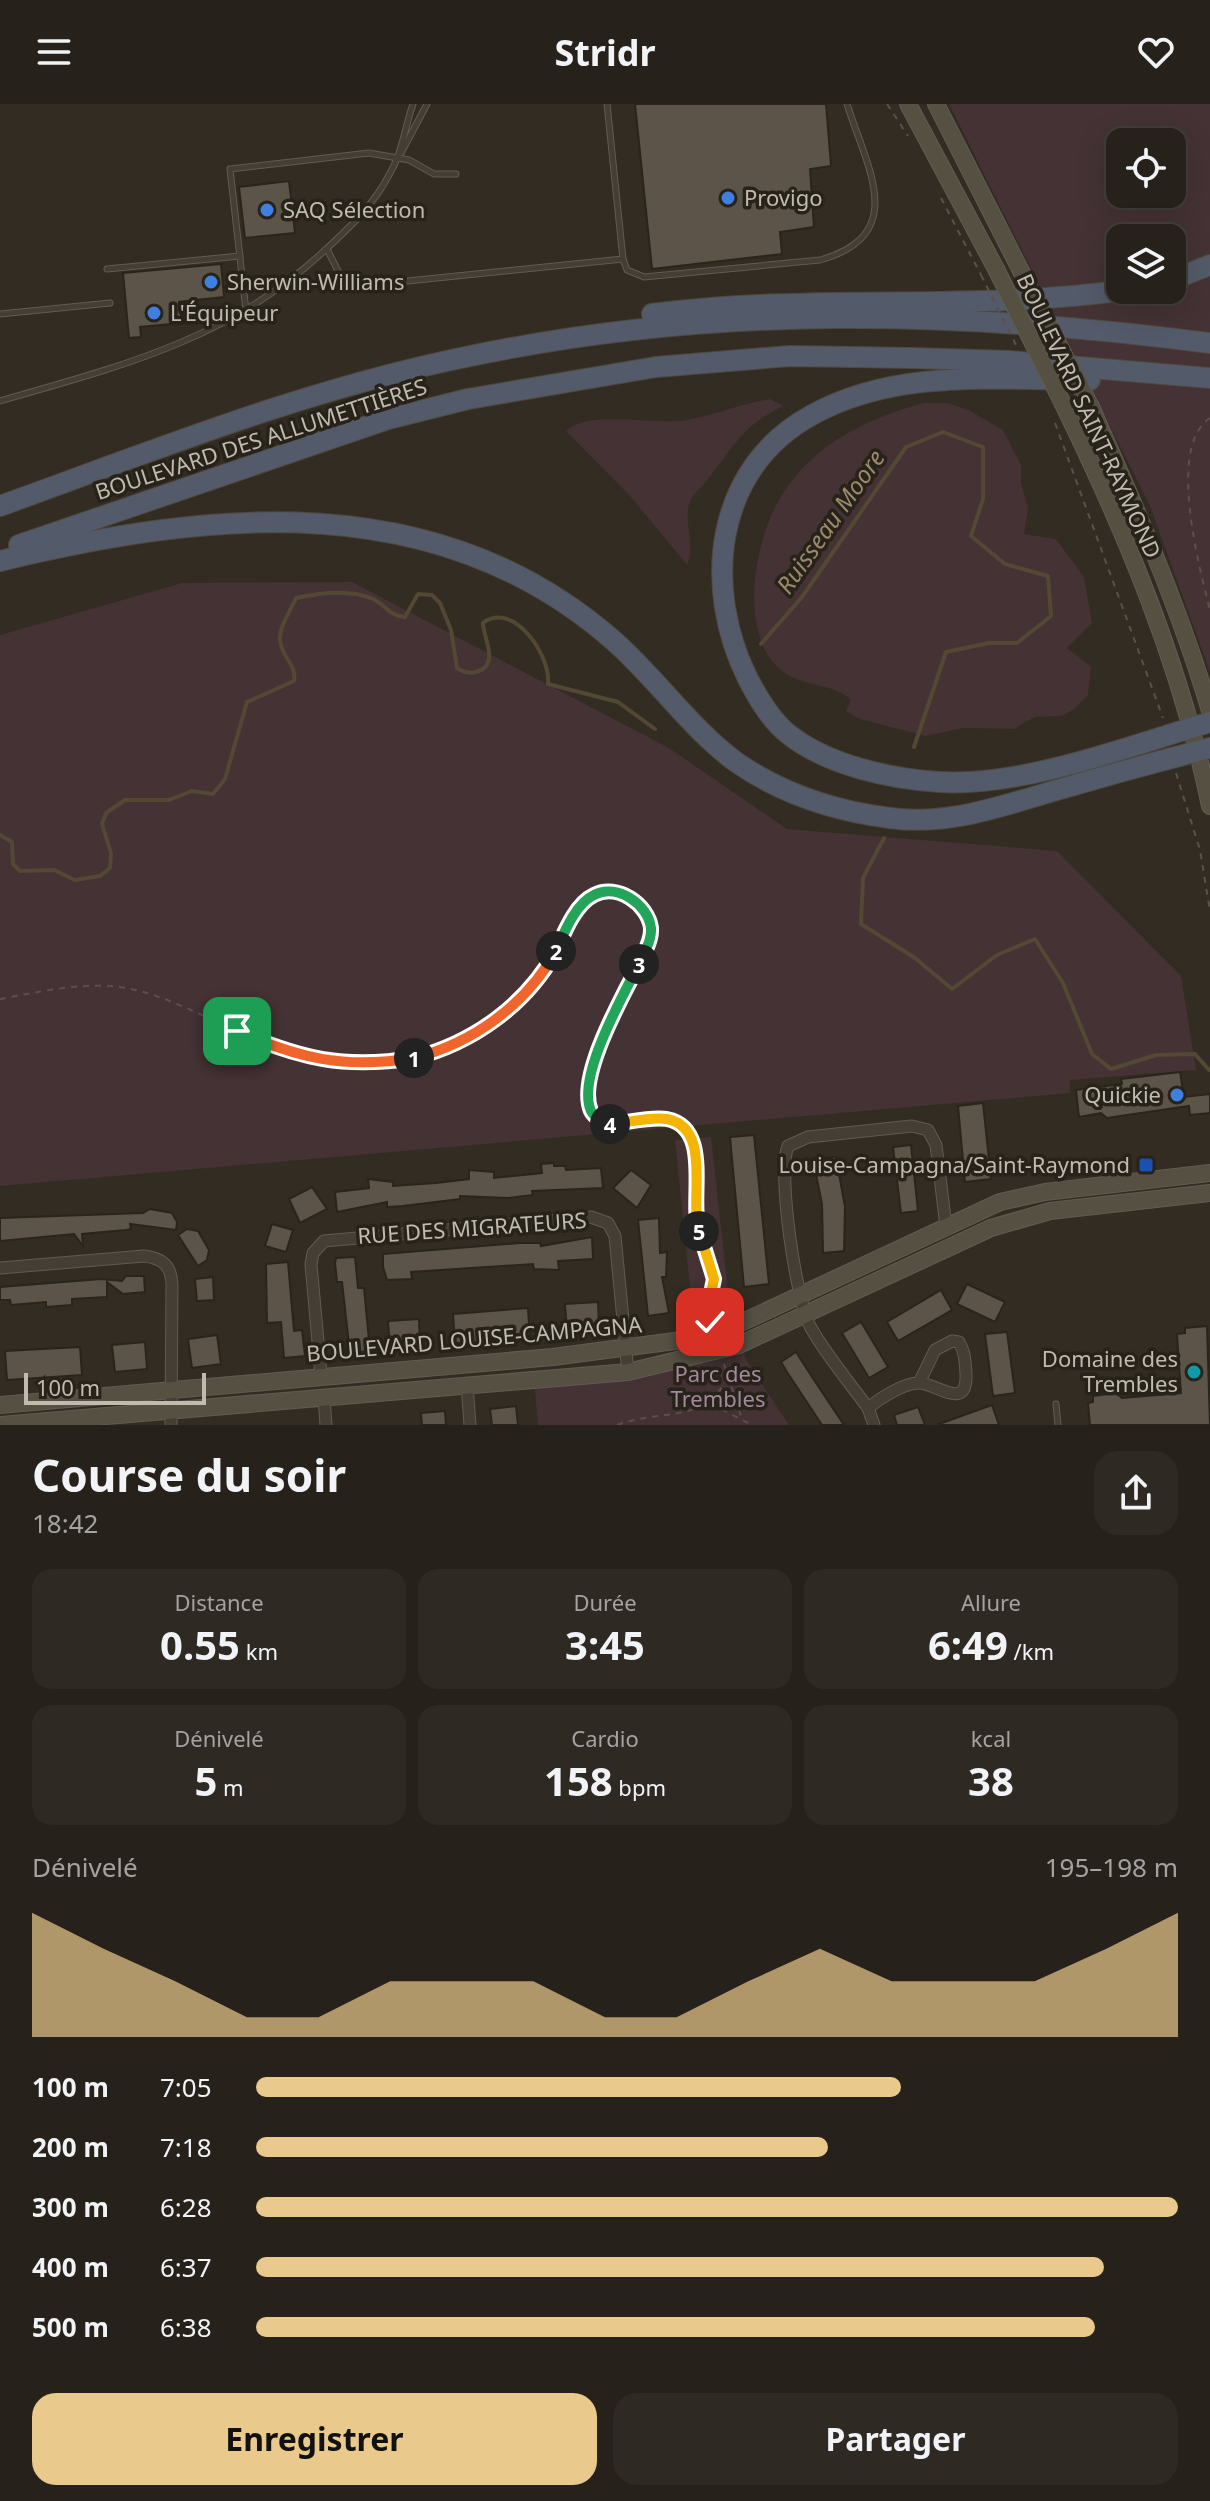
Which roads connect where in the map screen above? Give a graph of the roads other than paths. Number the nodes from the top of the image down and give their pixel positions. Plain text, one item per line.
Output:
1 (413, 104) edge
2 (427, 104) edge
3 (607, 104) edge
4 (847, 104) edge
5 (908, 104) edge
6 (936, 104) edge
7 (398, 157) junction
8 (456, 174) dead end
9 (327, 249) junction
10 (240, 256) junction
11 (623, 259) junction
12 (1210, 265) edge
13 (107, 269) dead end
14 (1186, 274) edge
15 (1106, 291) edge
16 (110, 303) dead end
17 (246, 311) junction
18 (0, 314) edge
19 (1210, 343) edge
20 (1210, 379) edge
21 (0, 401) edge
22 (242, 418) junction
23 (0, 506) edge
24 (0, 552) edge
25 (0, 561) edge
26 (1210, 711) edge
27 (1200, 725) edge
28 (1203, 750) edge
29 (1210, 806) edge
30 (1210, 1173) edge
31 (1210, 1193) edge
32 (946, 1226) junction
33 (0, 1268) edge
34 (801, 1296) junction
35 (806, 1316) junction
36 (626, 1349) junction
37 (466, 1365) junction
38 (628, 1372) junction
39 (321, 1375) junction
40 (919, 1383) junction
41 (467, 1385) junction
42 (171, 1390) junction
43 (324, 1398) junction
44 (1056, 1404) dead end
45 (0, 1405) edge
46 (868, 1408) junction
47 (171, 1417) edge
48 (0, 1425) edge
49 (326, 1425) edge
50 (470, 1425) edge
51 (874, 1425) edge
52 (1058, 1425) edge

1 - 7 lane
2 - 7 lane
3 - 11 lane
4 - 11 lane
5 - 27 street, BOULEVARD SAINT-RAYMOND, bridge
6 - 26 street, BOULEVARD SAINT-RAYMOND, bridge
7 - 8 lane
7 - 9 lane
7 - 10 lane
9 - 11 lane
9 - 17 lane
10 - 13 lane
10 - 17 lane
12 - 14 highway
15 - 22 highway
16 - 18 lane
17 - 21 lane
19 - 22 highway, BOULEVARD DES ALLUMETTIÈRES
20 - 24 highway, BOULEVARD DES ALLUMETTIÈRES
20 - 27 highway
22 - 23 highway, BOULEVARD DES ALLUMETTIÈRES
25 - 28 highway
27 - 28 street, BOULEVARD SAINT-RAYMOND
28 - 29 street, BOULEVARD SAINT-RAYMOND
30 - 32 street, BOULEVARD LOUISE-CAMPAGNA
31 - 35 street, BOULEVARD LOUISE-CAMPAGNA
32 - 34 street, BOULEVARD LOUISE-CAMPAGNA
32 - 34 street
33 - 42 street
34 - 35 street
34 - 36 street, BOULEVARD LOUISE-CAMPAGNA
35 - 38 street, BOULEVARD LOUISE-CAMPAGNA
35 - 46 street
36 - 37 street, BOULEVARD LOUISE-CAMPAGNA
36 - 38 street, RUE DES MIGRATEURS
36 - 39 street, RUE DES MIGRATEURS
37 - 39 street, BOULEVARD LOUISE-CAMPAGNA
37 - 41 street
38 - 41 street, BOULEVARD LOUISE-CAMPAGNA
39 - 42 street, BOULEVARD LOUISE-CAMPAGNA
39 - 43 street
40 - 40 street
40 - 46 street
41 - 43 street, BOULEVARD LOUISE-CAMPAGNA
41 - 50 street
42 - 45 street, BOULEVARD LOUISE-CAMPAGNA
42 - 47 street
43 - 47 street, BOULEVARD LOUISE-CAMPAGNA
43 - 49 street
44 - 52 lane
46 - 51 street
47 - 48 street, BOULEVARD LOUISE-CAMPAGNA

